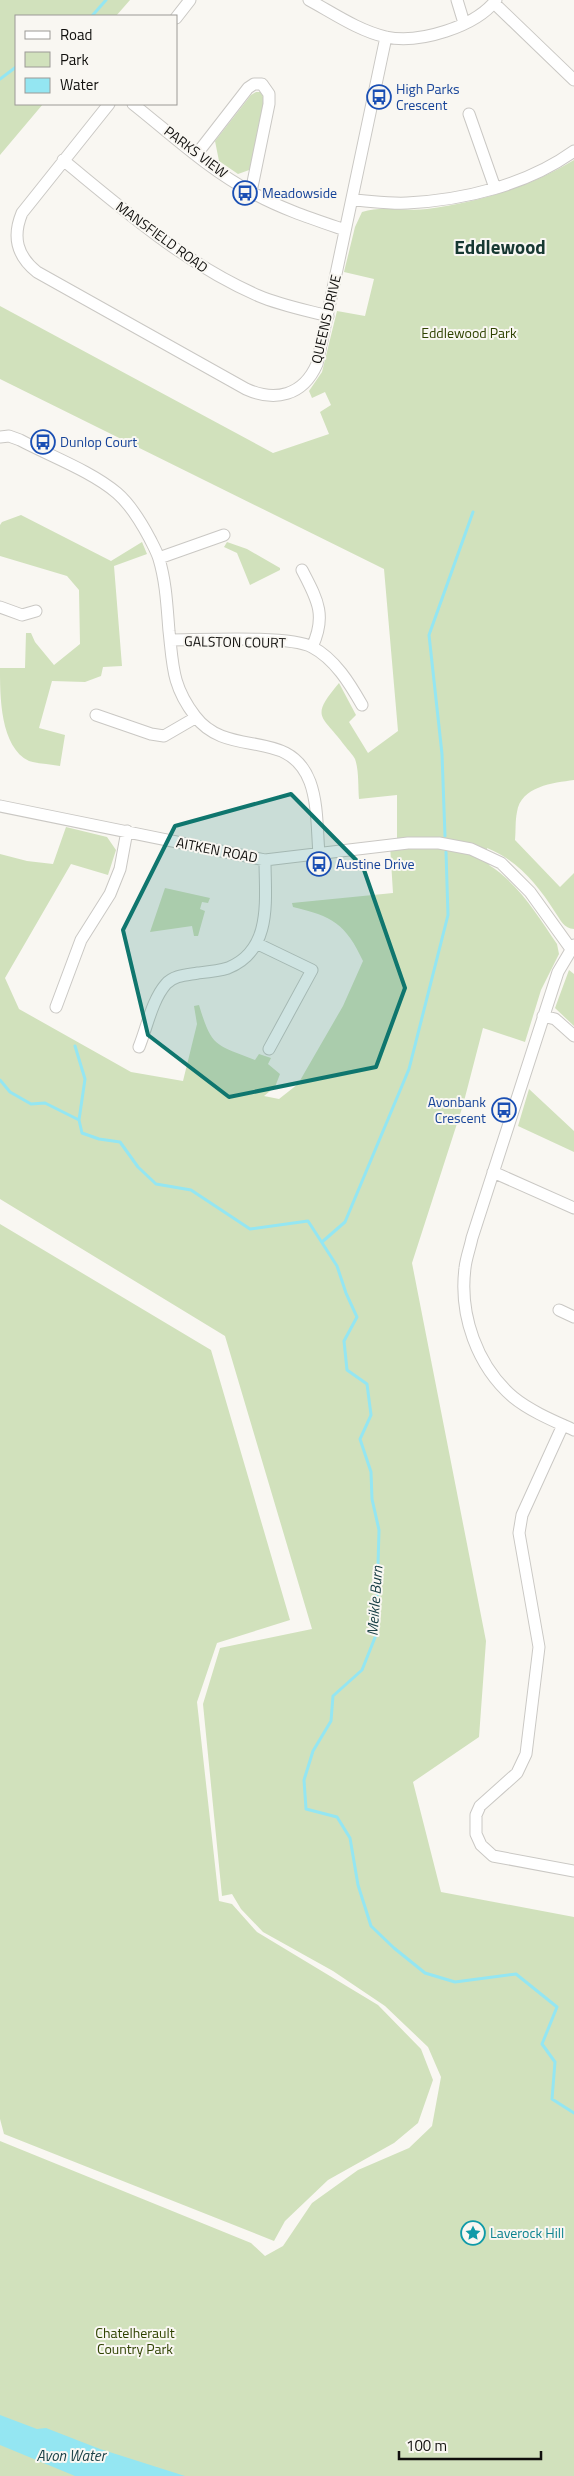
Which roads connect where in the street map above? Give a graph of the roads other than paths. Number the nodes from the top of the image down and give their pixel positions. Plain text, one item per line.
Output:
1 (190, 0) edge
2 (309, 0) edge
3 (457, 0) edge
4 (495, 1) edge
5 (178, 15) edge
6 (464, 23) junction
7 (386, 37) junction
8 (574, 80) edge
9 (108, 105) edge
10 (133, 105) edge
11 (469, 114) dead end
12 (574, 151) edge
13 (196, 155) junction
14 (63, 160) junction
15 (495, 188) junction
16 (251, 192) junction
17 (353, 200) junction
18 (345, 230) junction
19 (328, 316) junction
20 (0, 437) edge
21 (224, 534) dead end
22 (159, 558) junction
23 (302, 570) dead end
24 (0, 607) edge
25 (36, 611) dead end
26 (170, 640) junction
27 (312, 647) junction
28 (362, 705) dead end
29 (96, 715) dead end
30 (196, 718) junction
31 (0, 806) edge
32 (127, 831) junction
33 (319, 854) junction
34 (265, 860) junction
35 (258, 944) junction
36 (573, 947) edge
37 (56, 1007) dead end
38 (543, 1016) junction
39 (574, 1036) edge
40 (139, 1047) dead end
41 (269, 1049) dead end
42 (493, 1172) junction
43 (574, 1208) edge
44 (559, 1310) dead end
45 (574, 1317) edge
46 (569, 1427) edge
47 (574, 1872) edge

1 - 5 street
2 - 7 street
3 - 6 street
4 - 6 street
4 - 8 street
6 - 7 street
7 - 17 street, QUEENS DRIVE
9 - 14 street
10 - 13 street, PARKS VIEW
11 - 15 street
12 - 15 street
13 - 16 street, PARKS VIEW
13 - 16 street
14 - 19 street, MANSFIELD ROAD
14 - 19 street, QUEENS DRIVE
15 - 17 street
16 - 18 street, PARKS VIEW
17 - 18 street, QUEENS DRIVE
18 - 19 street, QUEENS DRIVE
20 - 22 street
21 - 22 street
22 - 26 street
23 - 27 street
24 - 25 street
26 - 27 street, GALSTON COURT
26 - 30 street
27 - 28 street, GALSTON COURT
29 - 30 street
30 - 33 street
31 - 32 street, AITKEN ROAD
32 - 34 street, AITKEN ROAD
32 - 37 street
33 - 34 street, AITKEN ROAD
33 - 36 street, AITKEN ROAD
34 - 35 street
35 - 40 street
35 - 41 street
36 - 38 street
38 - 39 street
38 - 42 street
42 - 43 street
42 - 46 street
44 - 45 street
46 - 47 street

